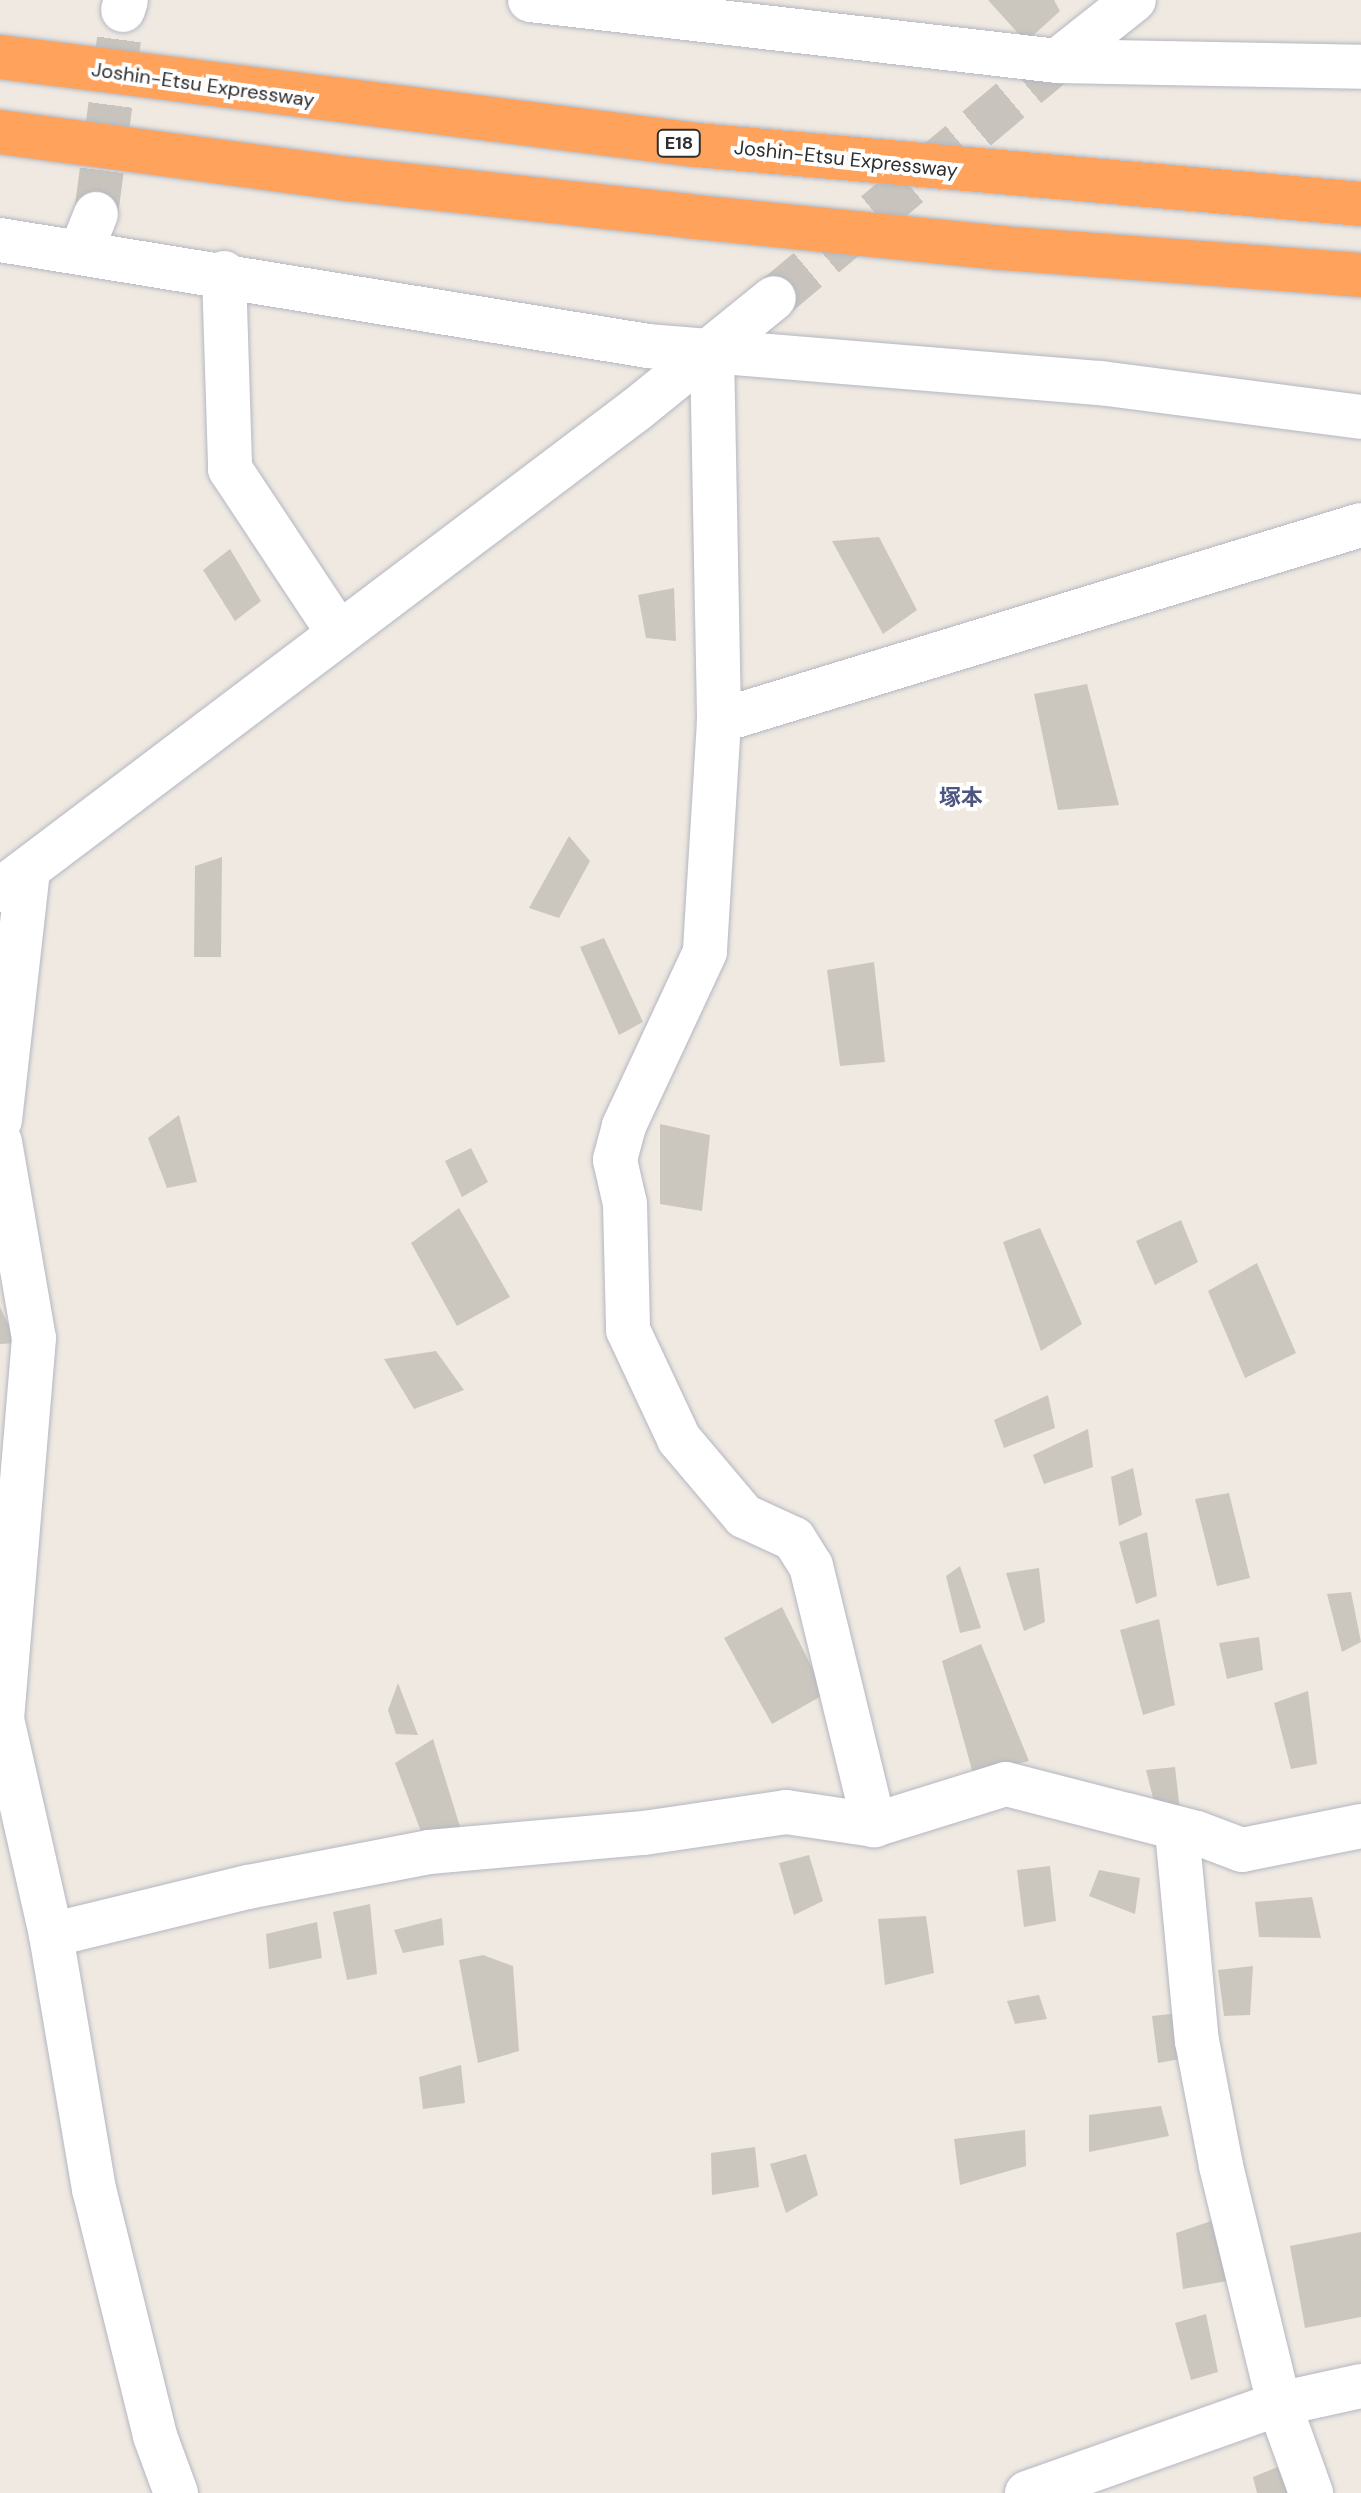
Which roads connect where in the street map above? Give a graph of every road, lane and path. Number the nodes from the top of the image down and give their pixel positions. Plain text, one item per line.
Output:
1 (530, 0) edge
2 (1134, 0) edge
3 (0, 57) edge
4 (1057, 61) junction
5 (1361, 67) edge
6 (0, 132) edge
7 (1361, 204) edge
8 (0, 240) edge
9 (224, 273) junction
10 (1361, 275) edge
11 (774, 298) tunnel mouth
12 (712, 351) junction
13 (1361, 417) edge
14 (1361, 525) edge
15 (338, 632) junction
16 (719, 721) junction
17 (14, 880) edge
18 (0, 1120) edge
19 (0, 1142) edge
20 (1, 1719) edge
21 (874, 1825) junction
22 (1361, 1826) edge
23 (1177, 1831) junction
24 (51, 1935) junction
25 (1361, 2386) edge
26 (1279, 2404) junction
27 (176, 2493) edge
28 (1027, 2493) edge
29 (1311, 2493) edge

1 - 4 street
2 - 4 street
3 - 7 highway, Joshin-Etsu Expressway / E18
4 - 5 street
6 - 10 highway
8 - 9 street
9 - 12 street
9 - 15 street
11 - 12 street
12 - 13 street
12 - 15 street
12 - 16 street
14 - 16 street
15 - 17 street
16 - 21 street
17 - 18 street
19 - 20 street
20 - 24 street
21 - 23 street
21 - 24 street
22 - 23 street
23 - 26 street
24 - 27 street
25 - 26 street
26 - 28 street
26 - 29 street

